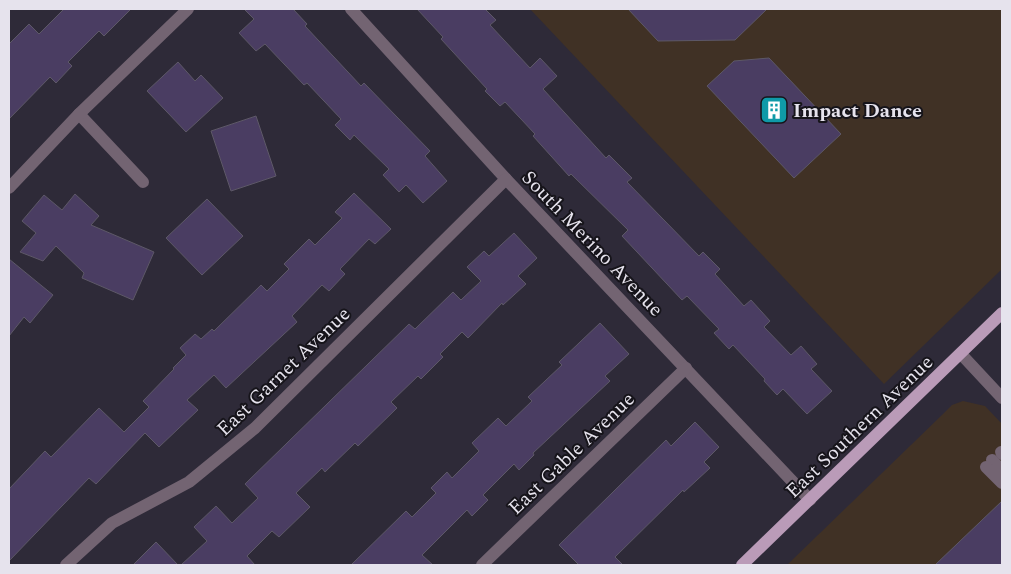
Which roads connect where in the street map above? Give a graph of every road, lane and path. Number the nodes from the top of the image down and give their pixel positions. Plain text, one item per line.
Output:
1 (188, 9) edge
2 (351, 9) edge
3 (79, 114) junction
4 (506, 179) junction
5 (143, 182) dead end
6 (9, 188) edge
7 (1002, 314) edge
8 (960, 354) junction
9 (686, 368) junction
10 (1002, 398) edge
11 (995, 458) edge
12 (1002, 471) edge
13 (1002, 483) edge
14 (810, 500) junction
15 (66, 565) edge
16 (482, 565) edge
17 (742, 565) edge

1 - 3 street
2 - 4 street, South Merino Avenue
3 - 5 street
3 - 6 street
4 - 9 street, South Merino Avenue
4 - 15 street, East Garnet Avenue
7 - 8 main road, East Southern Avenue
8 - 10 street
8 - 14 main road, East Southern Avenue
9 - 14 street, South Merino Avenue
9 - 16 street, East Gable Avenue
11 - 12 street
11 - 13 street
14 - 17 main road, East Southern Avenue

